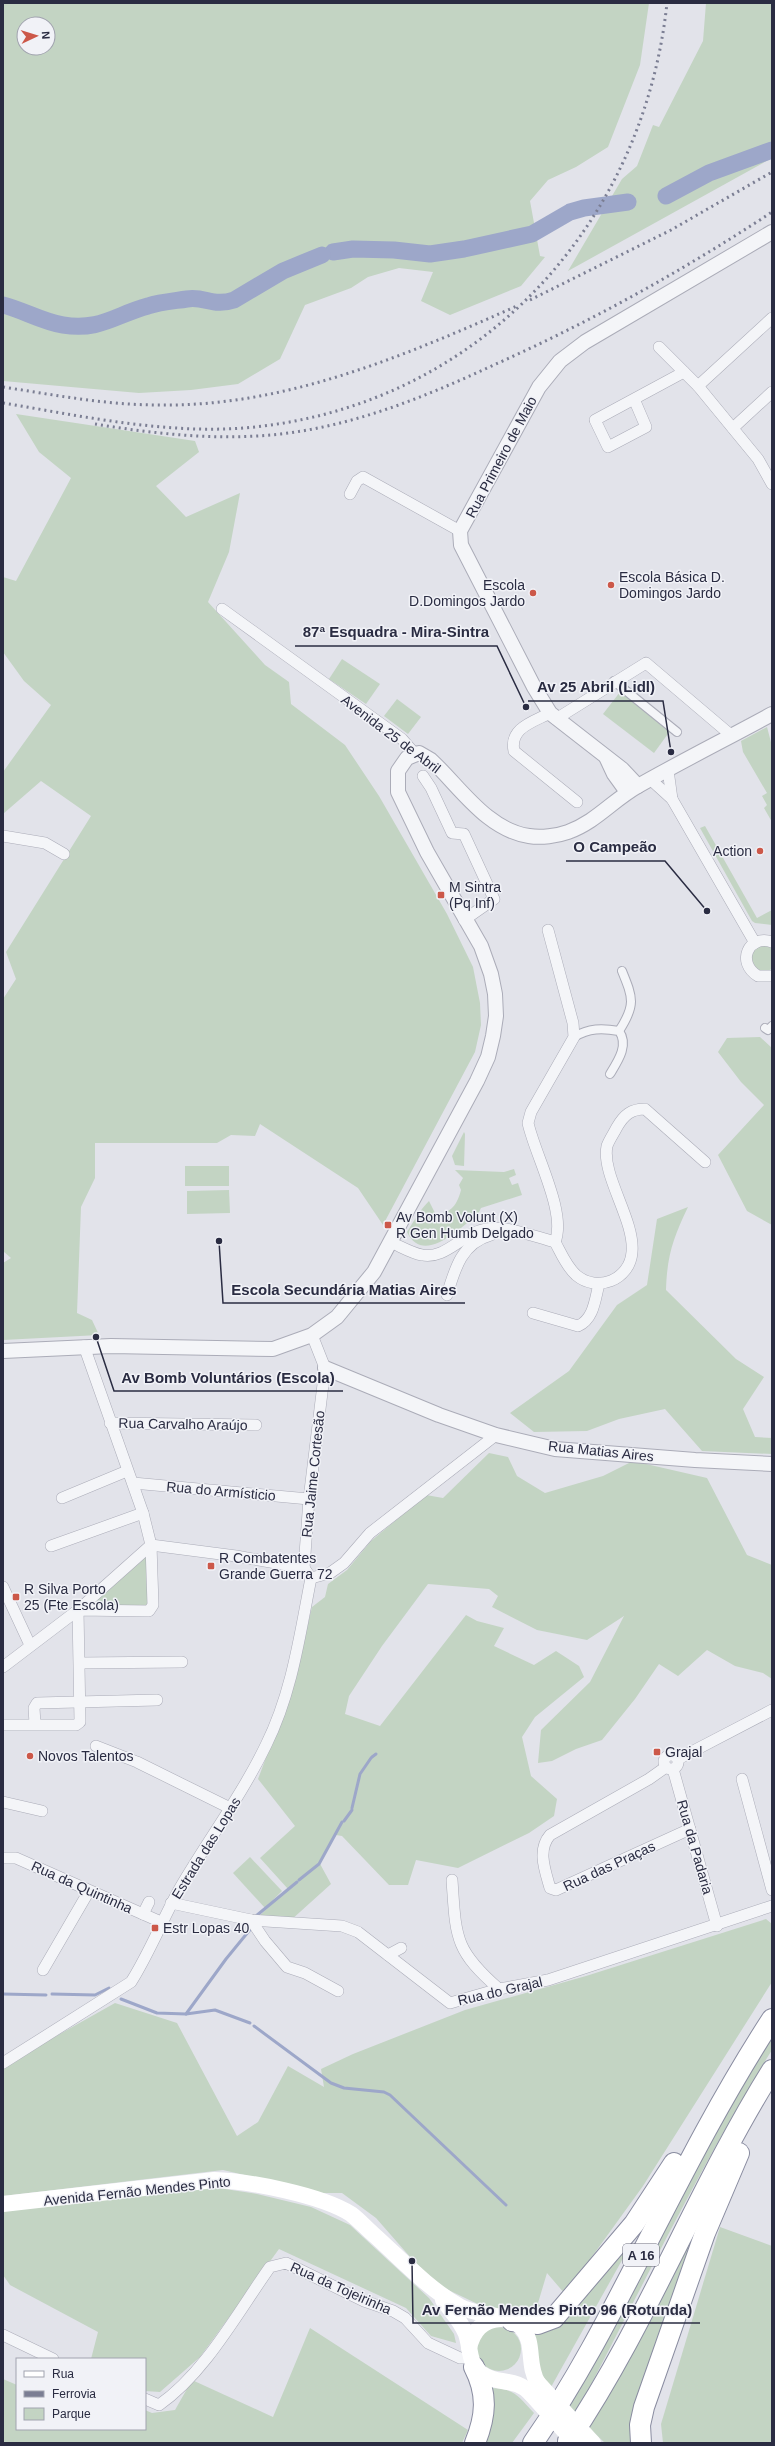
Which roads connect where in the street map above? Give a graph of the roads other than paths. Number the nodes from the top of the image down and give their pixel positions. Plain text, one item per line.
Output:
1 (772, 232) edge
2 (772, 318) edge
3 (659, 347) dead end
4 (684, 372) junction
5 (698, 386) junction
6 (772, 392) edge
7 (634, 399) junction
8 (733, 428) junction
9 (758, 459) junction
10 (772, 465) edge
11 (772, 484) edge
12 (350, 494) dead end
13 (460, 531) junction
14 (222, 609) dead end
15 (614, 681) junction
16 (772, 714) edge
17 (553, 716) junction
18 (678, 732) dead end
19 (732, 736) junction
20 (415, 754) junction
21 (607, 759) junction
22 (668, 770) junction
23 (614, 774) junction
24 (423, 776) dead end
25 (639, 786) junction
26 (672, 799) junction
27 (577, 802) dead end
28 (613, 802) junction
29 (3, 836) edge
30 (64, 854) dead end
31 (464, 920) junction
32 (548, 930) dead end
33 (772, 942) edge
34 (755, 943) junction
35 (622, 971) dead end
36 (772, 976) edge
37 (619, 1031) junction
38 (574, 1037) junction
39 (610, 1074) dead end
40 (706, 1162) dead end
41 (507, 1230) junction
42 (390, 1242) junction
43 (555, 1242) junction
44 (599, 1284) junction
45 (447, 1295) dead end
46 (532, 1313) dead end
47 (312, 1335) junction
48 (84, 1346) junction
49 (3, 1352) edge
50 (324, 1368) junction
51 (110, 1423) junction
52 (256, 1425) dead end
53 (496, 1435) junction
54 (772, 1464) edge
55 (127, 1471) junction
56 (133, 1483) junction
57 (62, 1498) dead end
58 (309, 1499) junction
59 (143, 1513) junction
60 (151, 1544) junction
61 (51, 1546) dead end
62 (304, 1568) junction
63 (311, 1578) junction
64 (3, 1587) edge
65 (78, 1610) junction
66 (30, 1645) junction
67 (182, 1662) dead end
68 (80, 1663) junction
69 (3, 1667) edge
70 (158, 1700) dead end
71 (80, 1701) junction
72 (772, 1710) edge
73 (35, 1724) junction
74 (3, 1725) edge
75 (96, 1746) dead end
76 (672, 1765) junction
77 (742, 1779) dead end
78 (3, 1802) edge
79 (230, 1808) junction
80 (42, 1811) dead end
81 (690, 1829) junction
82 (3, 1858) edge
83 (452, 1880) dead end
84 (772, 1890) edge
85 (89, 1891) junction
86 (149, 1902) dead end
87 (171, 1903) junction
88 (772, 1906) edge
89 (143, 1914) junction
90 (252, 1920) junction
91 (161, 1922) junction
92 (717, 1926) junction
93 (401, 1948) dead end
94 (388, 1955) junction
95 (42, 1970) dead end
96 (499, 1989) junction
97 (338, 1991) dead end
98 (772, 2019) edge
99 (3, 2063) edge
100 (743, 2063) junction
101 (772, 2070) edge
102 (772, 2090) edge
103 (3, 2204) edge
104 (431, 2285) junction
105 (508, 2320) junction
106 (3, 2335) edge
107 (530, 2355) junction
108 (51, 2358) edge
109 (471, 2358) junction
110 (500, 2380) junction
111 (535, 2389) junction
112 (146, 2399) edge
113 (475, 2443) edge
114 (533, 2443) edge
115 (567, 2443) edge
116 (575, 2443) edge
117 (593, 2443) edge
118 (641, 2443) edge

1 - 13 street, Rua Primeiro de Maio
2 - 5 street
3 - 4 street
4 - 5 street
4 - 7 street
5 - 8 street
6 - 8 street
7 - 7 street
8 - 9 street
9 - 10 street
9 - 11 street
12 - 13 street
13 - 17 street, Rua Primeiro de Maio
14 - 20 street, Avenida 25 de Abril
15 - 17 street
15 - 18 street
15 - 19 street
16 - 19 street, Avenida 25 de Abril
17 - 21 street, Rua Primeiro de Maio
17 - 27 street
19 - 22 street, Avenida 25 de Abril
20 - 28 street, Avenida 25 de Abril
20 - 31 street
21 - 23 street, Rua Primeiro de Maio
21 - 25 street, Rua Primeiro de Maio
22 - 25 street, Avenida 25 de Abril
22 - 26 street
23 - 25 street, Rua Primeiro de Maio
23 - 28 street
24 - 31 street
25 - 26 street
25 - 28 street, Avenida 25 de Abril
26 - 34 street
29 - 30 street
31 - 42 street
32 - 38 street
33 - 34 street
34 - 36 street
35 - 37 street
37 - 38 street
37 - 39 street
38 - 43 street
40 - 44 street
41 - 42 street
41 - 43 street
41 - 45 street
42 - 47 street
43 - 44 street
44 - 46 street
47 - 48 street
47 - 50 street, Rua Jaime Cortesão
48 - 49 street
48 - 51 street
50 - 53 street, Rua Matias Aires
50 - 58 street, Rua Jaime Cortesão
51 - 52 street, Rua Carvalho Araújo
51 - 55 street
53 - 54 street, Rua Matias Aires
53 - 63 street
55 - 56 street
55 - 57 street
56 - 58 street, Rua do Armísticio
56 - 59 street
58 - 62 street, Rua Jaime Cortesão
59 - 60 street
59 - 61 street
60 - 62 street
60 - 65 street
60 - 65 street
62 - 63 street
63 - 79 street, Estrada das Lopas
64 - 66 street
65 - 66 street
65 - 68 street
66 - 69 street
67 - 68 street
68 - 71 street
70 - 71 street
71 - 73 street
71 - 73 street
72 - 76 street
73 - 74 street
75 - 79 street
76 - 81 street, Rua da Padaria
76 - 81 street, Rua das Praças
77 - 84 street
78 - 80 street
79 - 87 street, Estrada das Lopas
81 - 92 street, Rua da Padaria
82 - 85 street, Rua da Quintinha
83 - 96 street
85 - 89 street, Rua da Quintinha
85 - 95 street
86 - 89 street
87 - 90 street, Rua do Grajal
87 - 91 street, Estrada das Lopas
88 - 92 street, Rua do Grajal
89 - 91 street, Rua da Quintinha
90 - 94 street, Rua do Grajal
90 - 97 street
91 - 99 street, Estrada das Lopas
92 - 96 street, Rua do Grajal
93 - 94 street
94 - 96 street, Rua do Grajal
98 - 100 highway, A 16
100 - 105 highway, A 16
100 - 114 highway, A 16
101 - 115 highway, A 16
102 - 118 highway
103 - 104 main road, Avenida Fernão Mendes Pinto
104 - 105 main road, Avenida Fernão Mendes Pinto
104 - 109 main road, Avenida Fernão Mendes Pinto
105 - 107 main road
105 - 109 main road
106 - 108 street
107 - 110 main road
107 - 111 main road
109 - 110 main road
109 - 112 street, Rua da Tojeirinha
109 - 113 highway
110 - 111 main road
111 - 116 main road, bridge
111 - 117 main road, bridge

